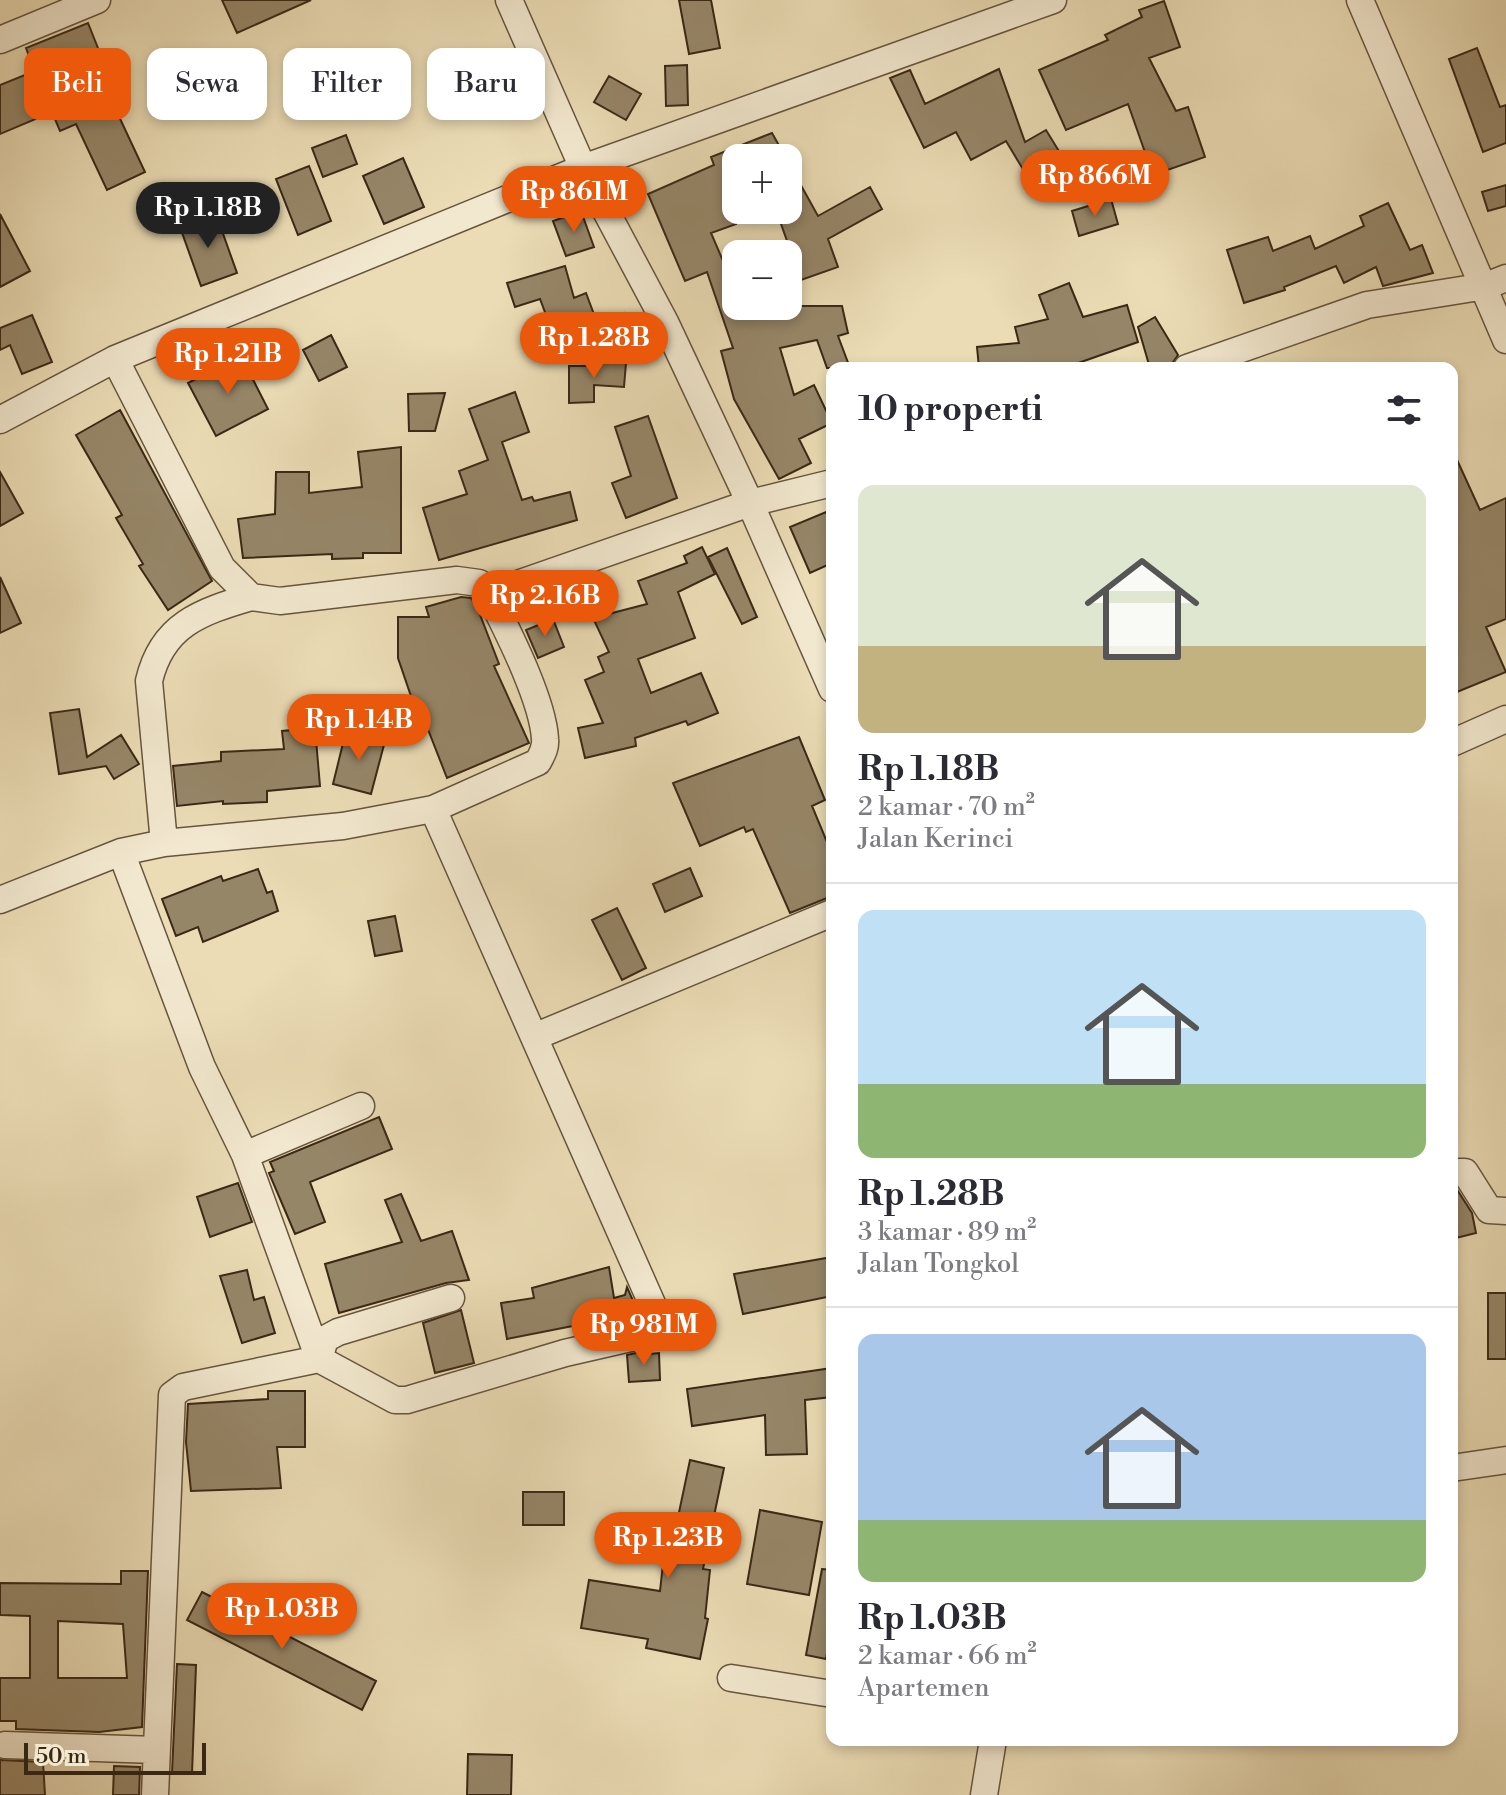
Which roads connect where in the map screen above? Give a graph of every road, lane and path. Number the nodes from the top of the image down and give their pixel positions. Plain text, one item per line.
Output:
1 (97, 0) edge
2 (509, 0) edge
3 (1053, 0) edge
4 (1360, 0) edge
5 (0, 40) edge
6 (583, 168) junction
7 (1496, 282) edge
8 (1506, 340) edge
9 (115, 359) junction
10 (1204, 362) edge
11 (0, 420) edge
12 (826, 484) edge
13 (750, 503) junction
14 (489, 594) junction
15 (251, 597) junction
16 (826, 675) edge
17 (1506, 719) edge
18 (1458, 740) edge
19 (433, 809) junction
20 (164, 843) junction
21 (121, 852) junction
22 (0, 900) edge
23 (826, 915) edge
24 (534, 1037) junction
25 (361, 1106) dead end
26 (245, 1155) junction
27 (1458, 1172) edge
28 (1506, 1211) edge
29 (451, 1298) dead end
30 (319, 1359) junction
31 (1506, 1460) edge
32 (1458, 1467) edge
33 (731, 1678) dead end
34 (826, 1693) edge
35 (5, 1745) dead end
36 (992, 1746) edge
37 (156, 1750) junction
38 (155, 1795) edge
39 (984, 1795) edge

1 - 5 street
2 - 6 street
3 - 6 street
4 - 7 street
6 - 9 street
6 - 13 street
7 - 8 street
7 - 10 street
9 - 11 street
9 - 15 street
12 - 13 street
13 - 14 street
13 - 16 street
14 - 15 street
14 - 19 street
15 - 20 street
17 - 18 street
19 - 20 street
19 - 24 street
20 - 21 street
21 - 22 street
21 - 26 street
23 - 24 street
24 - 30 street
25 - 26 street
26 - 30 street
27 - 28 street
29 - 30 street
30 - 37 street
31 - 32 street
33 - 34 street
35 - 37 street
36 - 39 street
37 - 38 street

